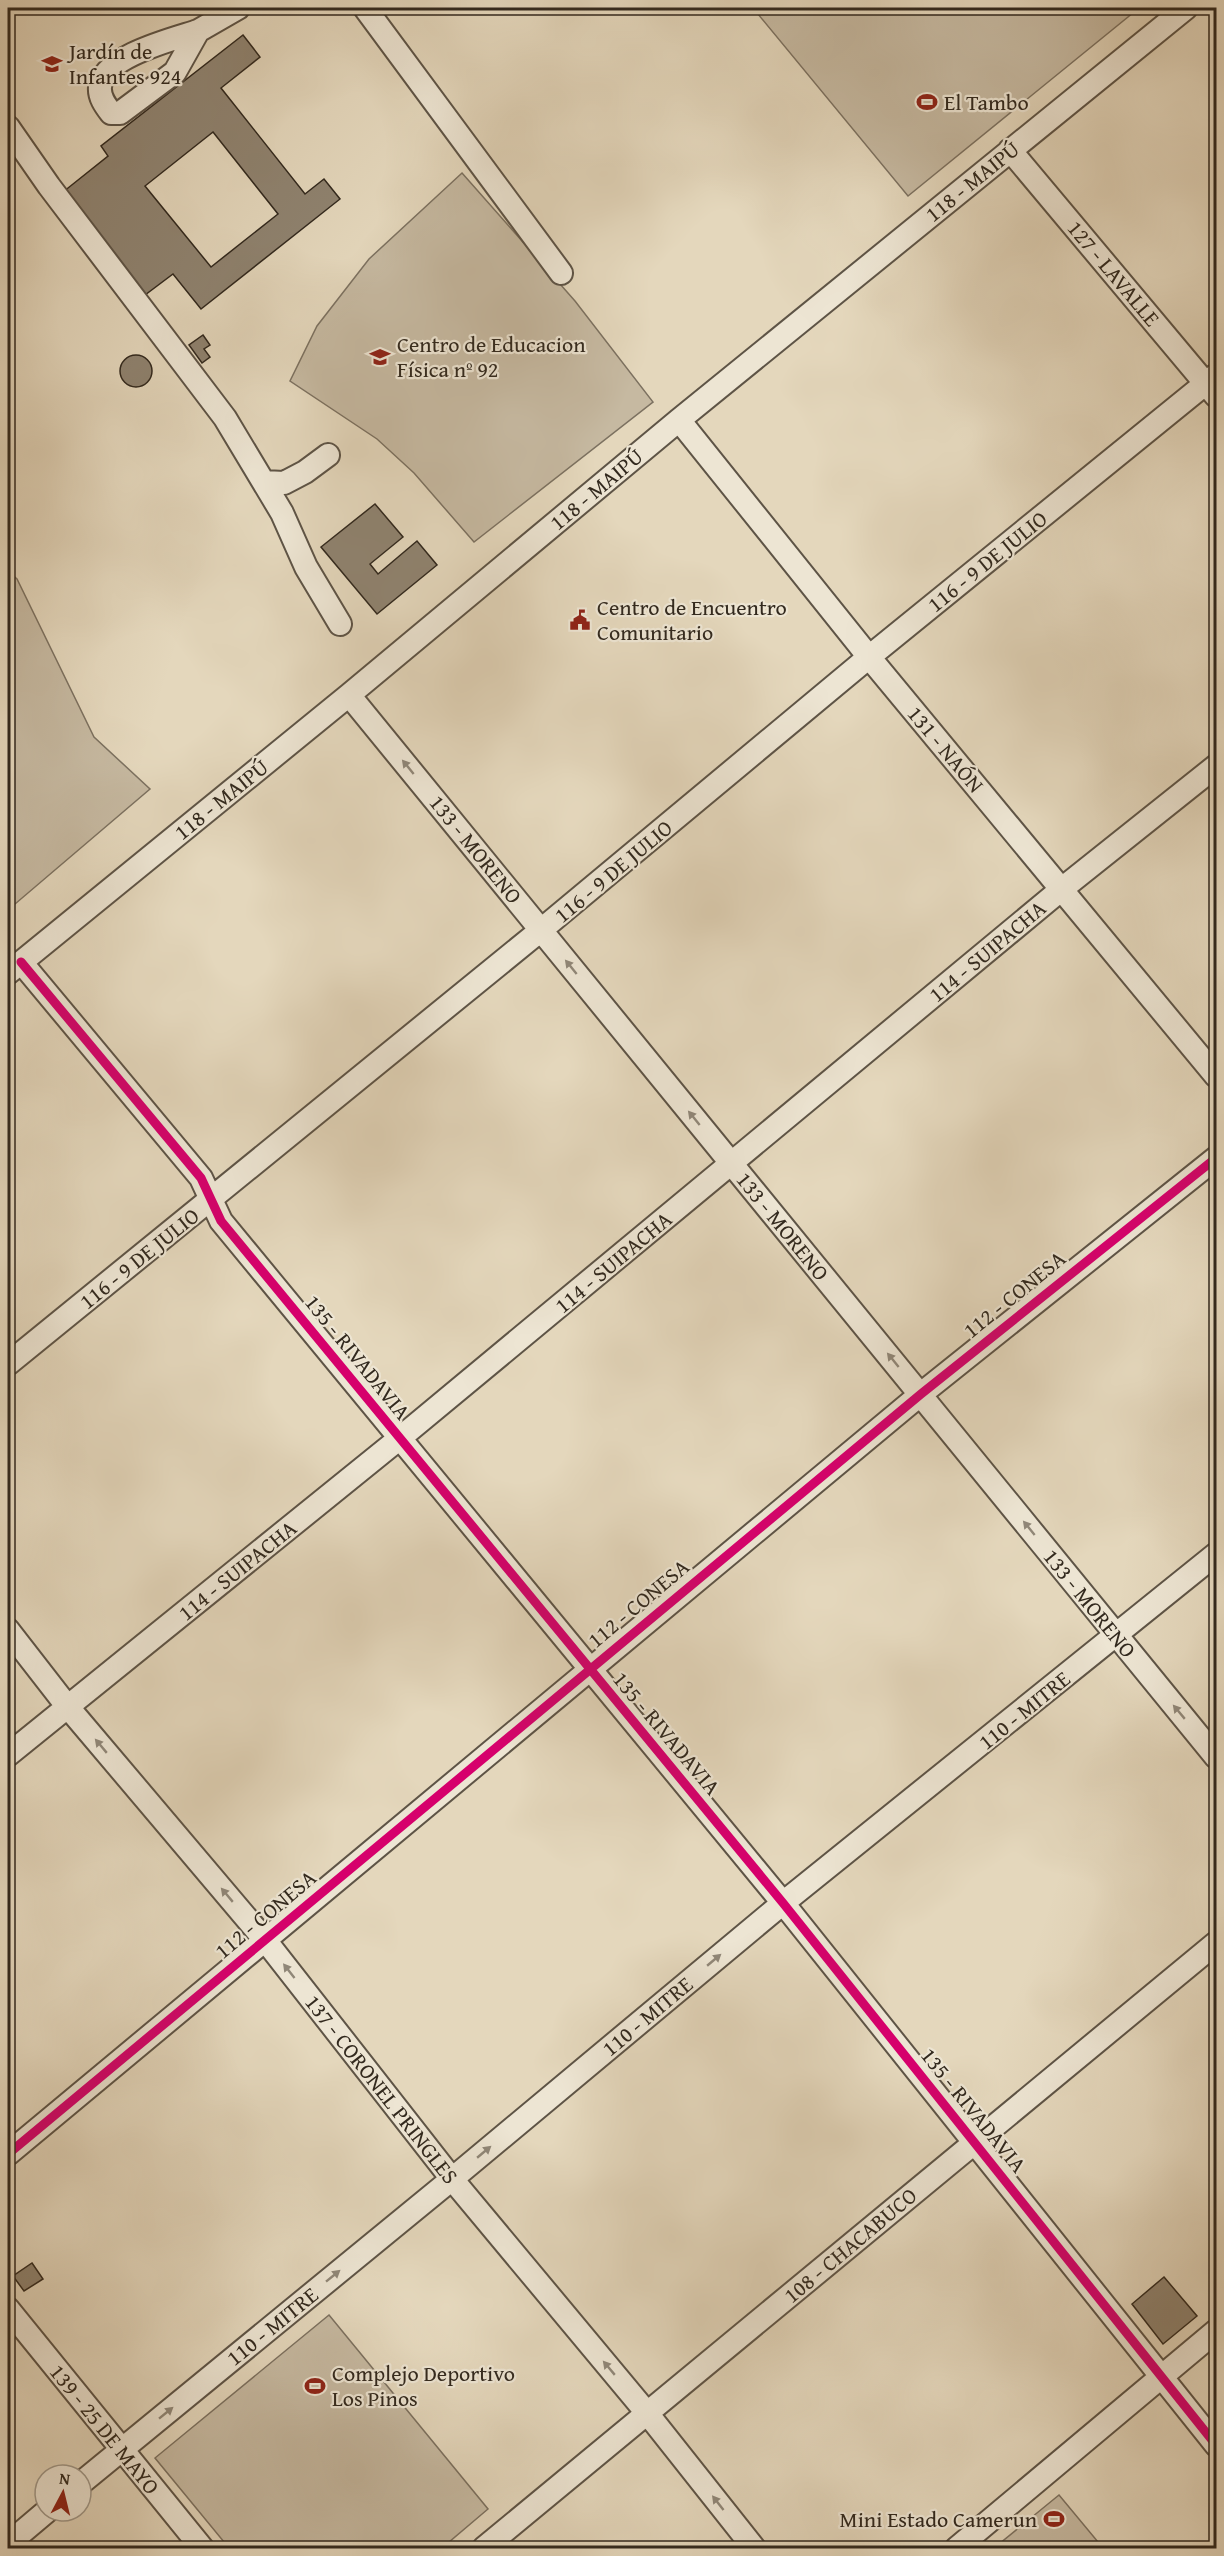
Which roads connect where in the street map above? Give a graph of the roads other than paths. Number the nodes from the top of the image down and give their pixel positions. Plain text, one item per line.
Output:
1 (238, 8) edge
2 (365, 8) edge
3 (1186, 8) edge
4 (198, 31) dead end
5 (8, 127) edge
6 (1010, 150) junction
7 (561, 273) dead end
8 (1213, 385) edge
9 (679, 420) junction
10 (328, 455) dead end
11 (264, 482) junction
12 (340, 624) dead end
13 (869, 657) junction
14 (349, 695) junction
15 (1216, 766) edge
16 (1063, 888) junction
17 (542, 930) junction
18 (14, 967) edge
19 (1216, 1076) edge
20 (1216, 1158) edge
21 (731, 1163) junction
22 (211, 1201) junction
23 (8, 1364) edge
24 (921, 1394) junction
25 (400, 1438) junction
26 (1216, 1554) edge
27 (8, 1630) edge
28 (1116, 1636) junction
29 (588, 1670) junction
30 (67, 1706) junction
31 (8, 1755) edge
32 (1216, 1757) edge
33 (783, 1903) junction
34 (265, 1940) junction
35 (1216, 1943) edge
36 (975, 2141) junction
37 (8, 2154) edge
38 (452, 2179) junction
39 (8, 2309) edge
40 (1216, 2331) edge
41 (1161, 2376) junction
42 (647, 2414) junction
43 (1216, 2445) edge
44 (121, 2450) junction
45 (93, 2473) edge
46 (33, 2523) edge
47 (8, 2544) edge
48 (202, 2548) edge
49 (484, 2548) edge
50 (754, 2548) edge
51 (957, 2548) edge

1 - 4 street
2 - 7 street
3 - 6 street, 118 - MAIPÚ
5 - 11 street
6 - 8 street, 127 - LAVALLE
6 - 9 street, 118 - MAIPÚ
8 - 13 street, 116 - 9 DE JULIO
9 - 13 street, 131 - NAÓN
9 - 14 street, 118 - MAIPÚ
10 - 11 street
11 - 12 street
13 - 16 street, 131 - NAÓN
13 - 17 street, 116 - 9 DE JULIO
17 -> 14 street, 133 - MORENO
14 - 18 street, 118 - MAIPÚ
15 - 16 street, 114 - SUIPACHA
16 - 19 street, 131 - NAÓN
16 - 21 street, 114 - SUIPACHA
21 -> 17 street, 133 - MORENO
17 - 22 street, 116 - 9 DE JULIO
18 - 22 street, 135 - RIVADAVIA
20 - 24 street, 112 - CONESA
24 -> 21 street, 133 - MORENO
21 - 25 street, 114 - SUIPACHA
22 - 23 street, 116 - 9 DE JULIO
22 - 25 street, 135 - RIVADAVIA
28 -> 24 street, 133 - MORENO
24 - 29 street, 112 - CONESA
25 - 29 street, 135 - RIVADAVIA
25 - 30 street, 114 - SUIPACHA
26 - 28 street, 110 - MITRE
27 - 30 street, 137 - CORONEL PRINGLES
32 -> 28 street, 133 - MORENO
28 - 33 street, 110 - MITRE
29 - 33 street, 135 - RIVADAVIA
29 - 34 street, 112 - CONESA
30 - 31 street, 114 - SUIPACHA
34 -> 30 street, 137 - CORONEL PRINGLES
33 - 36 street, 135 - RIVADAVIA
38 -> 33 street, 110 - MITRE
34 - 37 street, 112 - CONESA
38 -> 34 street, 137 - CORONEL PRINGLES
35 - 36 street, 108 - CHACABUCO
36 - 41 street, 135 - RIVADAVIA
36 - 42 street, 108 - CHACABUCO
42 -> 38 street, 137 - CORONEL PRINGLES
44 -> 38 street, 110 - MITRE
39 - 44 street, 139 - 25 DE MAYO
40 - 41 street
41 - 43 street, 135 - RIVADAVIA
41 - 51 street
42 - 49 street, 108 - CHACABUCO
50 -> 42 street, 137 - CORONEL PRINGLES
44 - 45 street, 110 - MITRE
44 - 48 street, 139 - 25 DE MAYO
46 - 47 street

